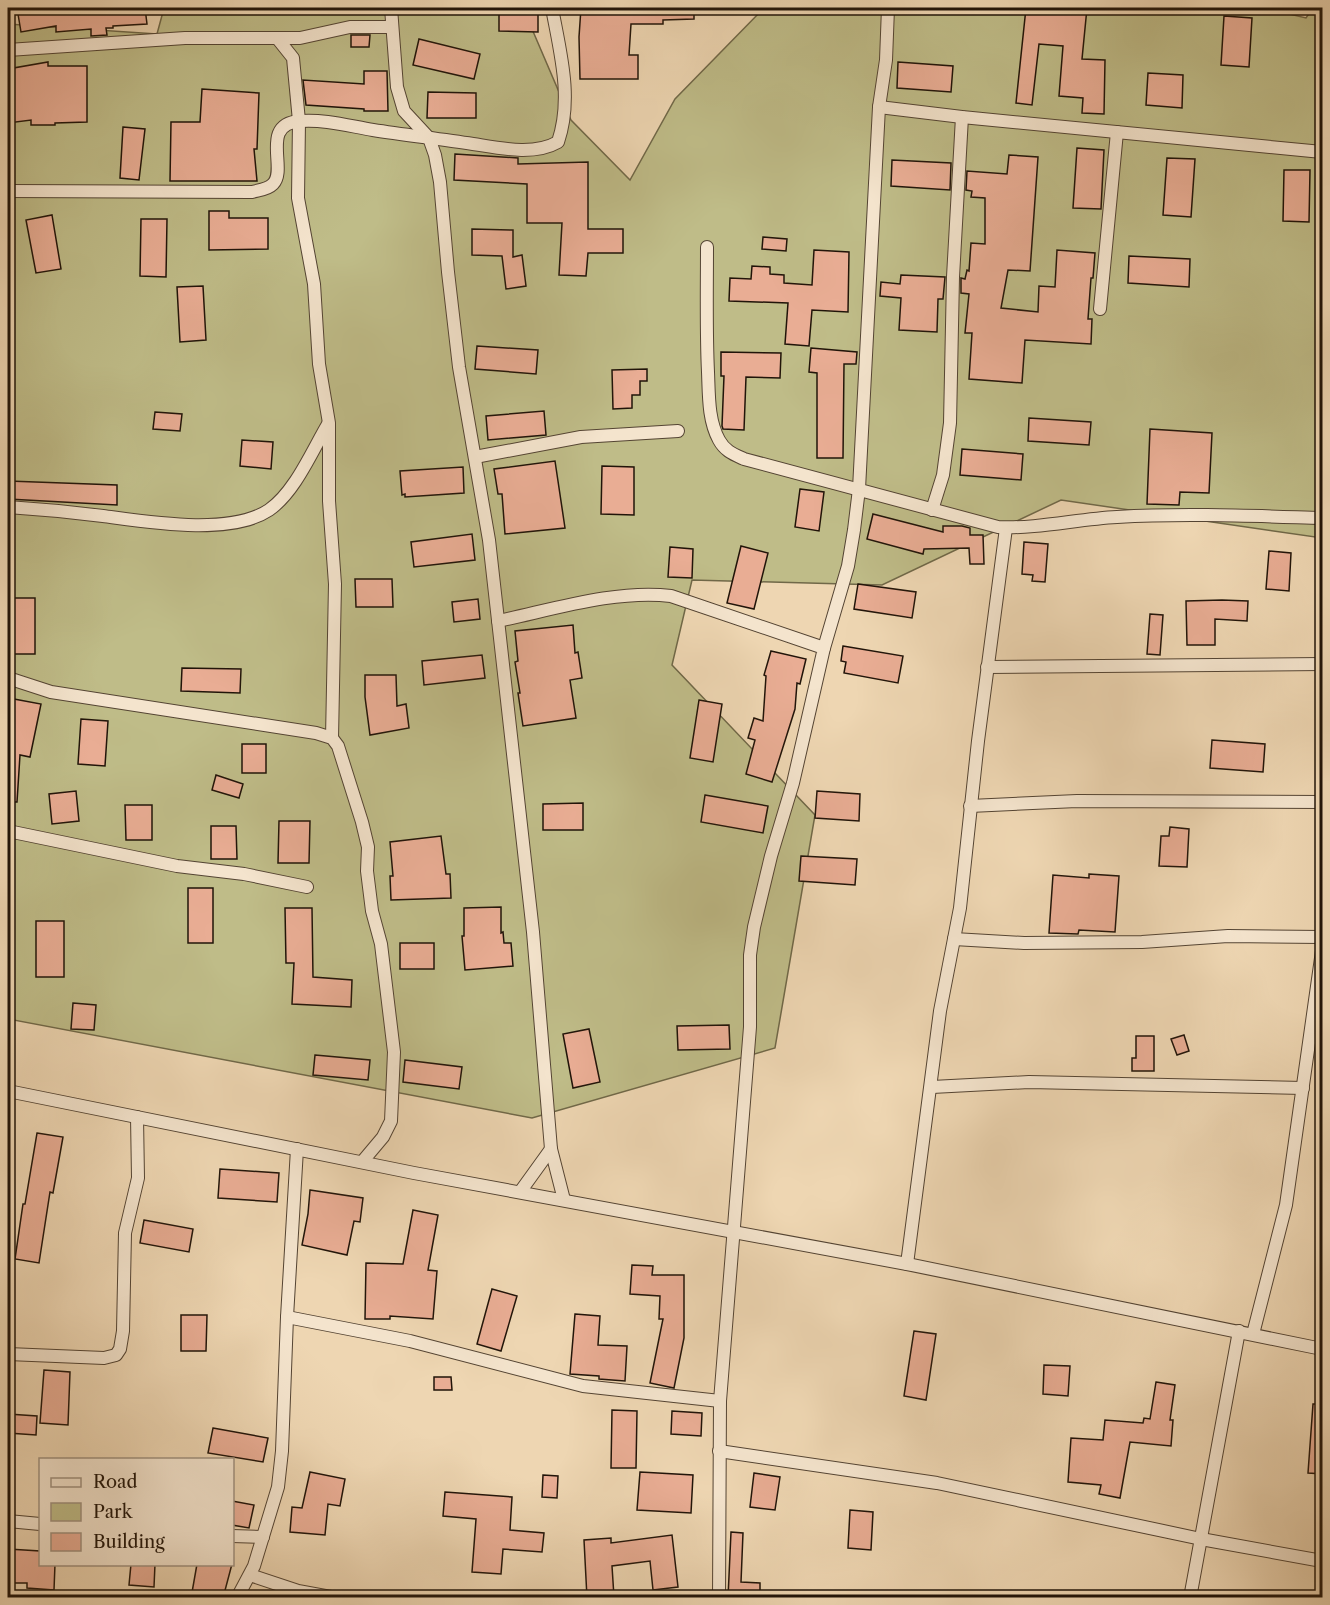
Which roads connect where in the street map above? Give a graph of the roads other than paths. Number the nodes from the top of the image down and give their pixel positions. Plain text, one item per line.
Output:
1 (391, 8) edge
2 (552, 8) edge
3 (888, 8) edge
4 (392, 27) junction
5 (277, 38) junction
6 (8, 50) edge
7 (879, 107) junction
8 (962, 117) junction
9 (299, 121) junction
10 (1117, 132) junction
11 (429, 138) junction
12 (1323, 152) edge
13 (8, 191) edge
14 (707, 247) dead end
15 (1100, 309) dead end
16 (329, 423) junction
17 (678, 431) dead end
18 (475, 457) junction
19 (858, 489) junction
20 (8, 507) edge
21 (932, 510) junction
22 (1323, 518) edge
23 (1006, 528) junction
24 (498, 621) junction
25 (824, 648) junction
26 (1323, 664) edge
27 (987, 666) junction
28 (8, 678) edge
29 (332, 738) junction
30 (1323, 802) edge
31 (970, 806) junction
32 (8, 831) edge
33 (307, 887) dead end
34 (1323, 937) edge
35 (954, 939) junction
36 (1323, 951) edge
37 (932, 1087) junction
38 (1303, 1088) junction
39 (8, 1091) edge
40 (137, 1117) junction
41 (297, 1149) junction
42 (551, 1149) junction
43 (362, 1162) junction
44 (520, 1192) junction
45 (564, 1200) junction
46 (733, 1232) junction
47 (907, 1264) junction
48 (287, 1317) junction
49 (1239, 1331) junction
50 (1253, 1334) junction
51 (1323, 1349) edge
52 (8, 1354) edge
53 (720, 1401) junction
54 (719, 1451) junction
55 (8, 1521) edge
56 (39, 1524) edge
57 (234, 1536) edge
58 (263, 1537) junction
59 (1201, 1539) junction
60 (1323, 1561) edge
61 (250, 1575) junction
62 (237, 1598) edge
63 (336, 1598) edge
64 (719, 1598) edge
65 (1190, 1598) edge

1 - 4 street
2 - 11 street
3 - 7 street
4 - 5 street
4 - 11 street
5 - 6 street
5 - 9 street
7 - 8 street
7 - 19 street
8 - 10 street
8 - 21 street
9 - 11 street
9 - 13 street
9 - 16 street
10 - 12 street
10 - 15 street
11 - 18 street
14 - 19 street
16 - 20 street
16 - 29 street
17 - 18 street
18 - 24 street
19 - 21 street
19 - 25 street
21 - 23 street
22 - 23 street
23 - 27 street
24 - 25 street
24 - 42 street
25 - 46 street
26 - 27 street
27 - 31 street
28 - 29 street
29 - 43 street
30 - 31 street
31 - 35 street
32 - 33 street
34 - 35 street
35 - 37 street
36 - 38 street
37 - 38 street
37 - 47 street
38 - 50 street
39 - 40 street
40 - 41 street
40 - 52 street
41 - 43 street
41 - 48 street
42 - 44 street
42 - 45 street
43 - 44 street
44 - 45 street
45 - 46 street
46 - 47 street
46 - 53 street
47 - 49 street
48 - 53 street
48 - 58 street
49 - 50 street
49 - 59 street
50 - 51 street
53 - 54 street
54 - 59 street
54 - 64 street
55 - 56 street
57 - 58 street
58 - 61 street
59 - 60 street
59 - 65 street
61 - 62 street
61 - 63 street

